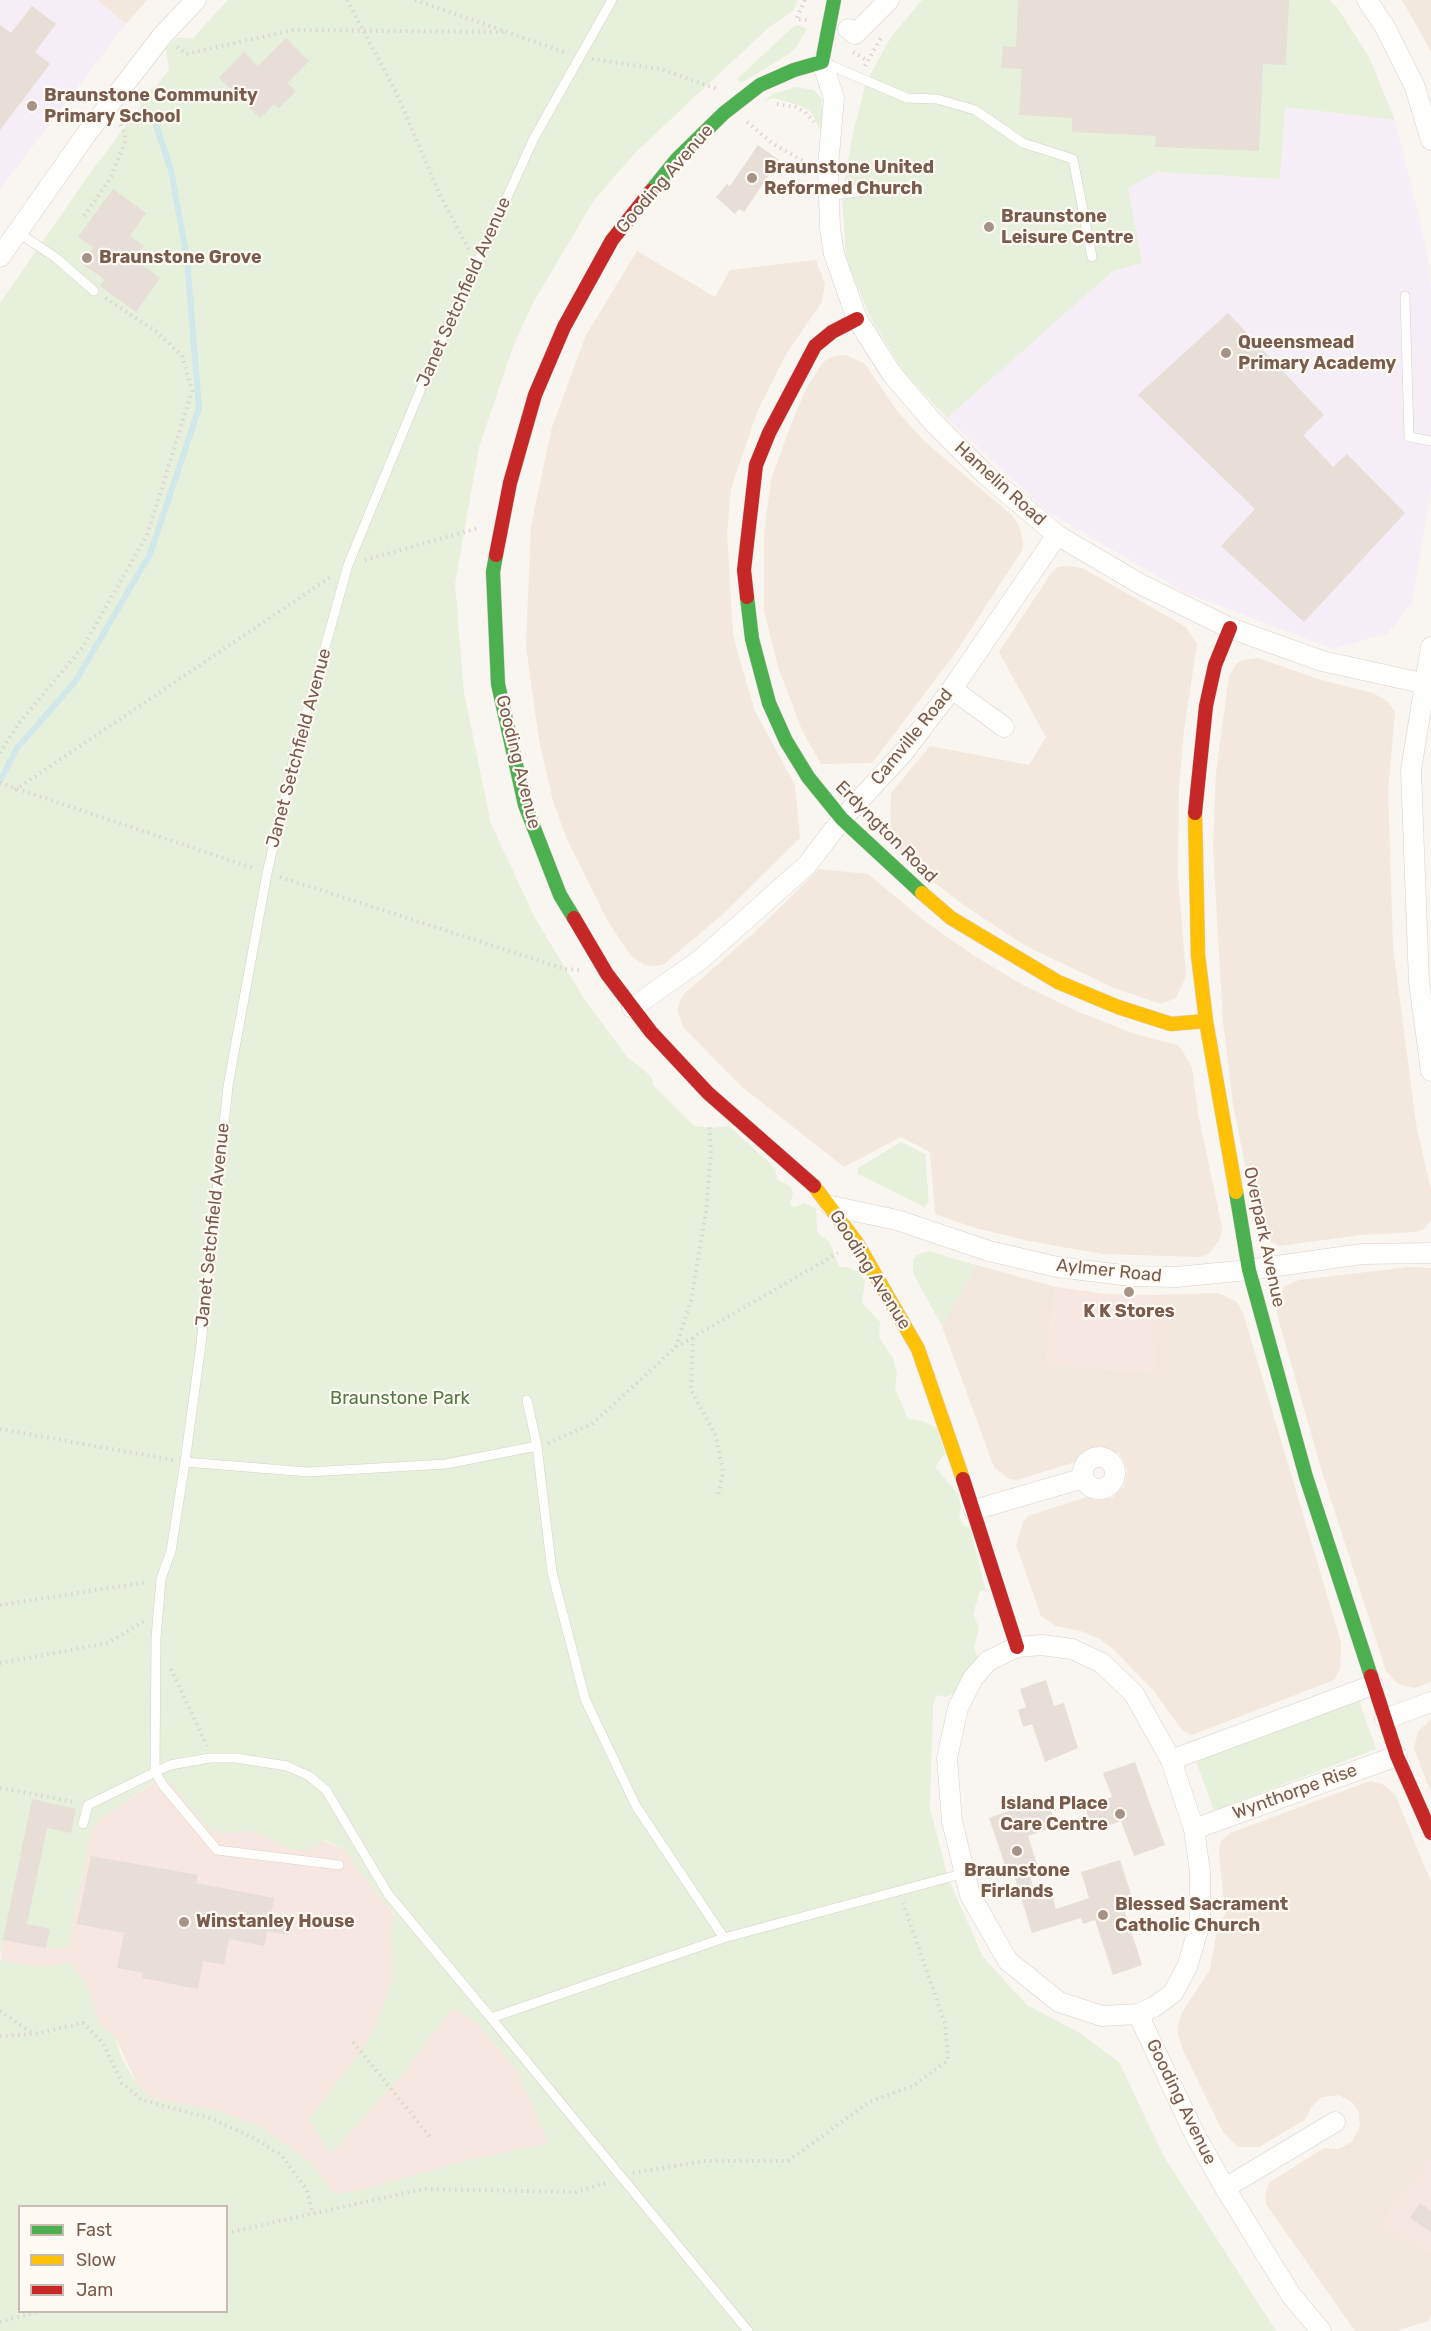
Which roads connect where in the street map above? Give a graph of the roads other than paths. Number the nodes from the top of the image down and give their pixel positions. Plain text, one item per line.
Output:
1 (196, 0) edge
2 (612, 0) edge
3 (834, 0) edge
4 (889, 0) edge
5 (1367, 0) edge
6 (848, 29) dead end
7 (822, 62) junction
8 (1431, 140) edge
9 (895, 187) dead end
10 (828, 196) junction
11 (16, 231) junction
12 (1092, 256) dead end
13 (0, 257) edge
14 (94, 291) road end
15 (1405, 296) dead end
16 (857, 319) junction
17 (1431, 441) edge
18 (1057, 535) junction
19 (1230, 628) junction
20 (1431, 647) edge
21 (1427, 685) edge
22 (951, 689) junction
23 (1004, 727) dead end
24 (842, 819) junction
25 (632, 1008) junction
26 (1206, 1021) junction
27 (1431, 1071) edge
28 (831, 1206) junction
29 (1431, 1253) edge
30 (1249, 1270) junction
31 (527, 1400) dead end
32 (537, 1446) junction
33 (185, 1462) junction
34 (1084, 1478) dead end
35 (974, 1510) junction
36 (1017, 1647) junction
37 (1372, 1685) junction
38 (1431, 1702) edge
39 (1385, 1719) junction
40 (1397, 1756) junction
41 (1171, 1760) junction
42 (155, 1771) junction
43 (83, 1824) dead end
44 (1194, 1829) junction
45 (1431, 1833) edge
46 (339, 1865) dead end
47 (965, 1873) junction
48 (724, 1938) junction
49 (1138, 2014) junction
50 (491, 2018) junction
51 (1335, 2122) dead end
52 (1225, 2188) junction
53 (748, 2331) edge
54 (1321, 2331) edge

1 - 11 street
2 - 33 lane, Janet Setchfield Avenue
3 - 7 street
4 - 6 street
5 - 8 street
7 - 10 street, Hamelin Road
7 - 12 lane
7 - 25 street, Gooding Avenue
9 - 10 lane
10 - 16 street, Hamelin Road
11 - 13 street
11 - 14 lane
15 - 17 lane
16 - 18 street, Hamelin Road
16 - 24 street, Erdyngton Road
18 - 19 street, Hamelin Road
18 - 22 street, Camville Road
19 - 21 street, Hamelin Road
19 - 26 street, Overpark Avenue
20 - 21 street
21 - 27 street
22 - 23 street
22 - 24 street, Camville Road
24 - 25 street, Camville Road
24 - 26 street, Erdyngton Road
25 - 28 street, Gooding Avenue
26 - 30 street, Overpark Avenue
28 - 30 street, Aylmer Road
28 - 35 street, Gooding Avenue
29 - 30 street, Aylmer Road
30 - 37 street, Overpark Avenue
31 - 32 lane
32 - 33 lane
32 - 48 lane
33 - 42 lane, Janet Setchfield Avenue
34 - 35 street
35 - 36 street, Gooding Avenue
36 - 41 street
36 - 47 street
37 - 39 street, Overpark Avenue
37 - 41 street
38 - 39 street
39 - 40 street, Overpark Avenue
40 - 44 street, Wynthorpe Rise
40 - 45 street, Overpark Avenue
41 - 44 street
42 - 43 lane
42 - 46 lane
42 - 50 lane
44 - 49 street
47 - 48 lane
47 - 49 street
48 - 50 lane
49 - 52 street, Gooding Avenue
50 - 53 lane
51 - 52 street
52 - 54 street, Gooding Avenue

